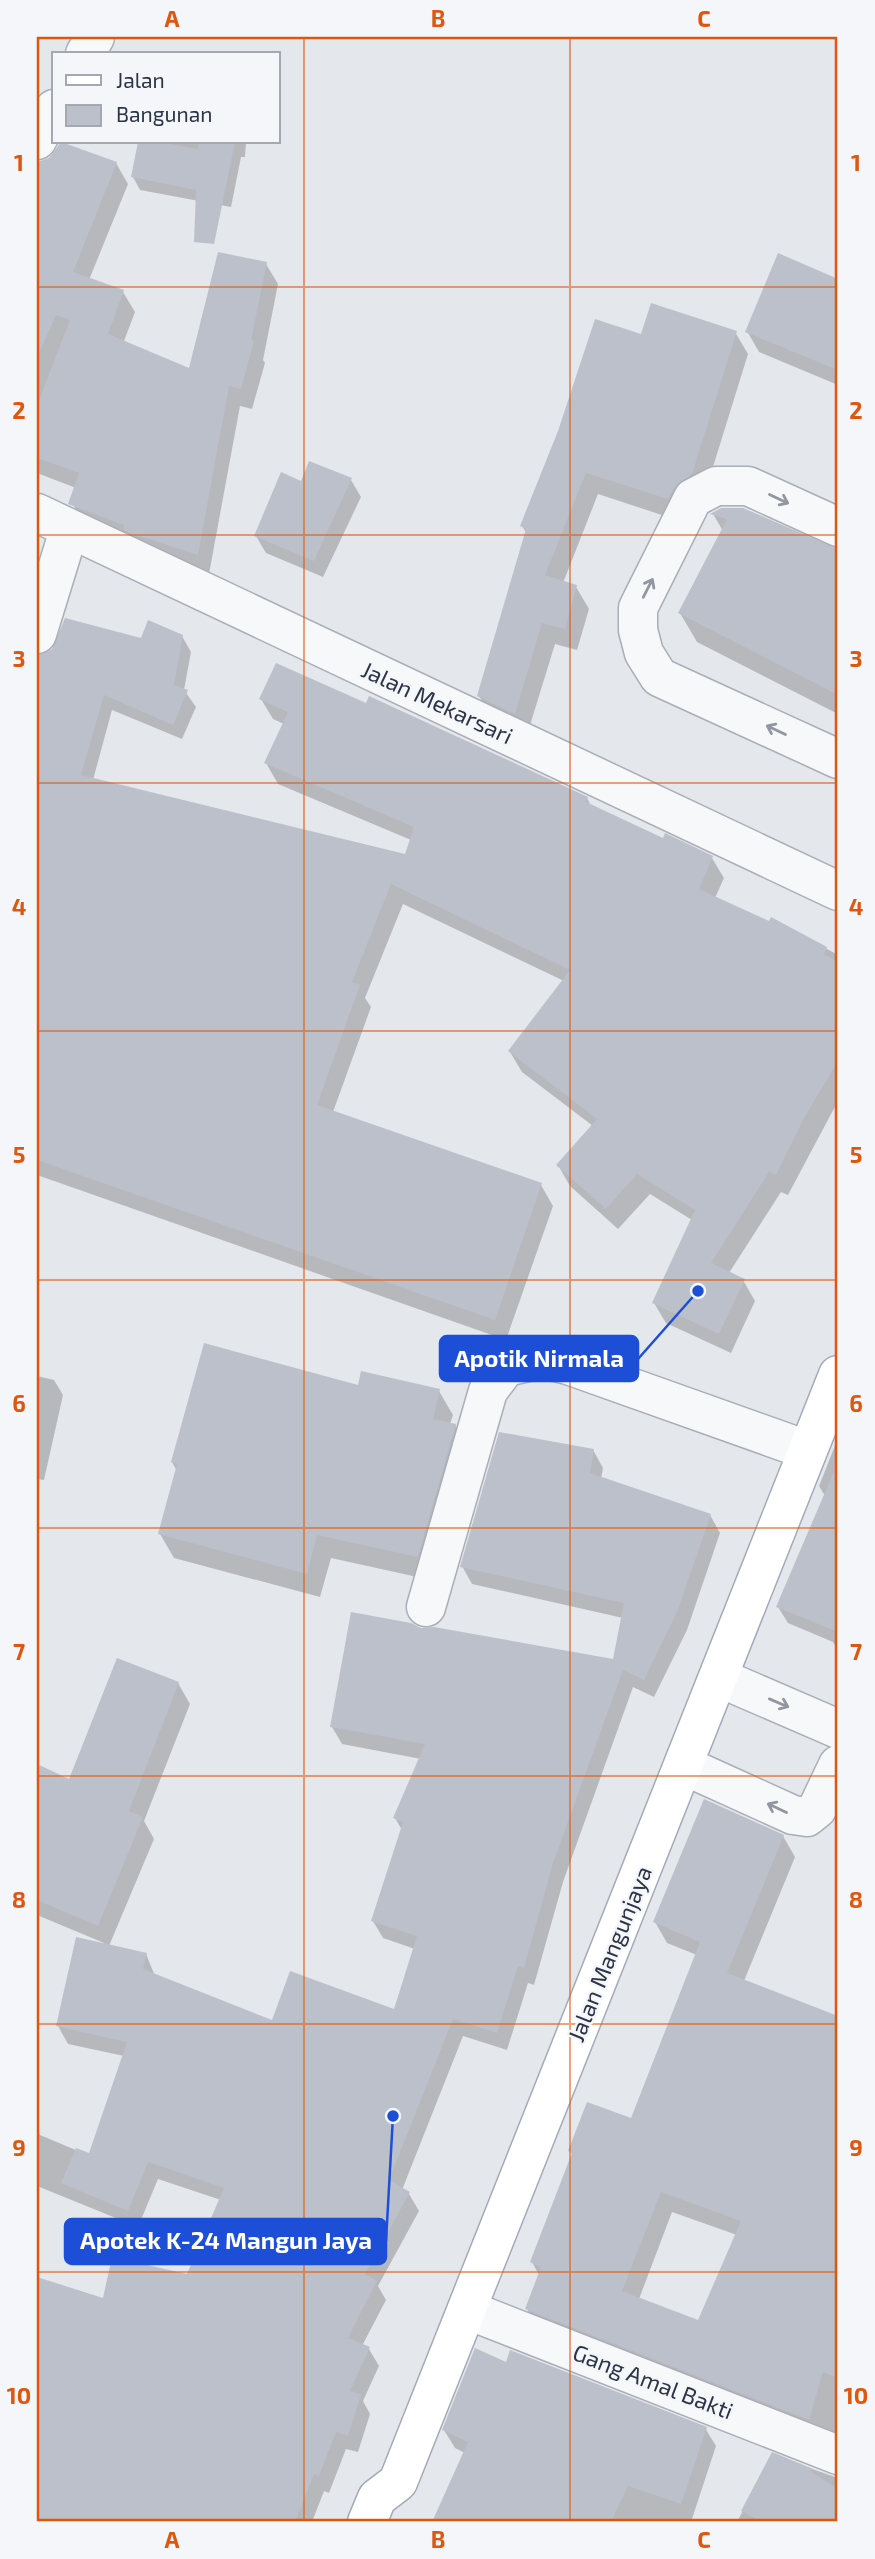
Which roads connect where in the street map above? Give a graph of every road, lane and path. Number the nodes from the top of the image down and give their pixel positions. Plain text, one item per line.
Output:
1 (52, 112) edge
2 (37, 139) edge
3 (53, 521) edge
4 (838, 527) edge
5 (37, 634) edge
6 (838, 759) edge
7 (838, 891) edge
8 (838, 1375) edge
9 (807, 1450) junction
10 (426, 1607) dead end
11 (720, 1678) junction
12 (838, 1728) edge
13 (838, 1765) edge
14 (685, 1766) junction
15 (468, 2310) junction
16 (838, 2455) edge
17 (367, 2522) edge

1 - 2 street
3 - 5 street
3 - 7 street, Jalan Mekarsari
6 -> 4 street
8 - 9 main road, Jalan Mangunjaya
9 - 10 street
9 - 11 main road, Jalan Mangunjaya
11 -> 12 street
11 - 14 main road, Jalan Mangunjaya
13 -> 14 street
14 - 15 main road, Jalan Mangunjaya
15 - 16 street, Gang Amal Bakti
15 - 17 main road, Jalan Mangunjaya

